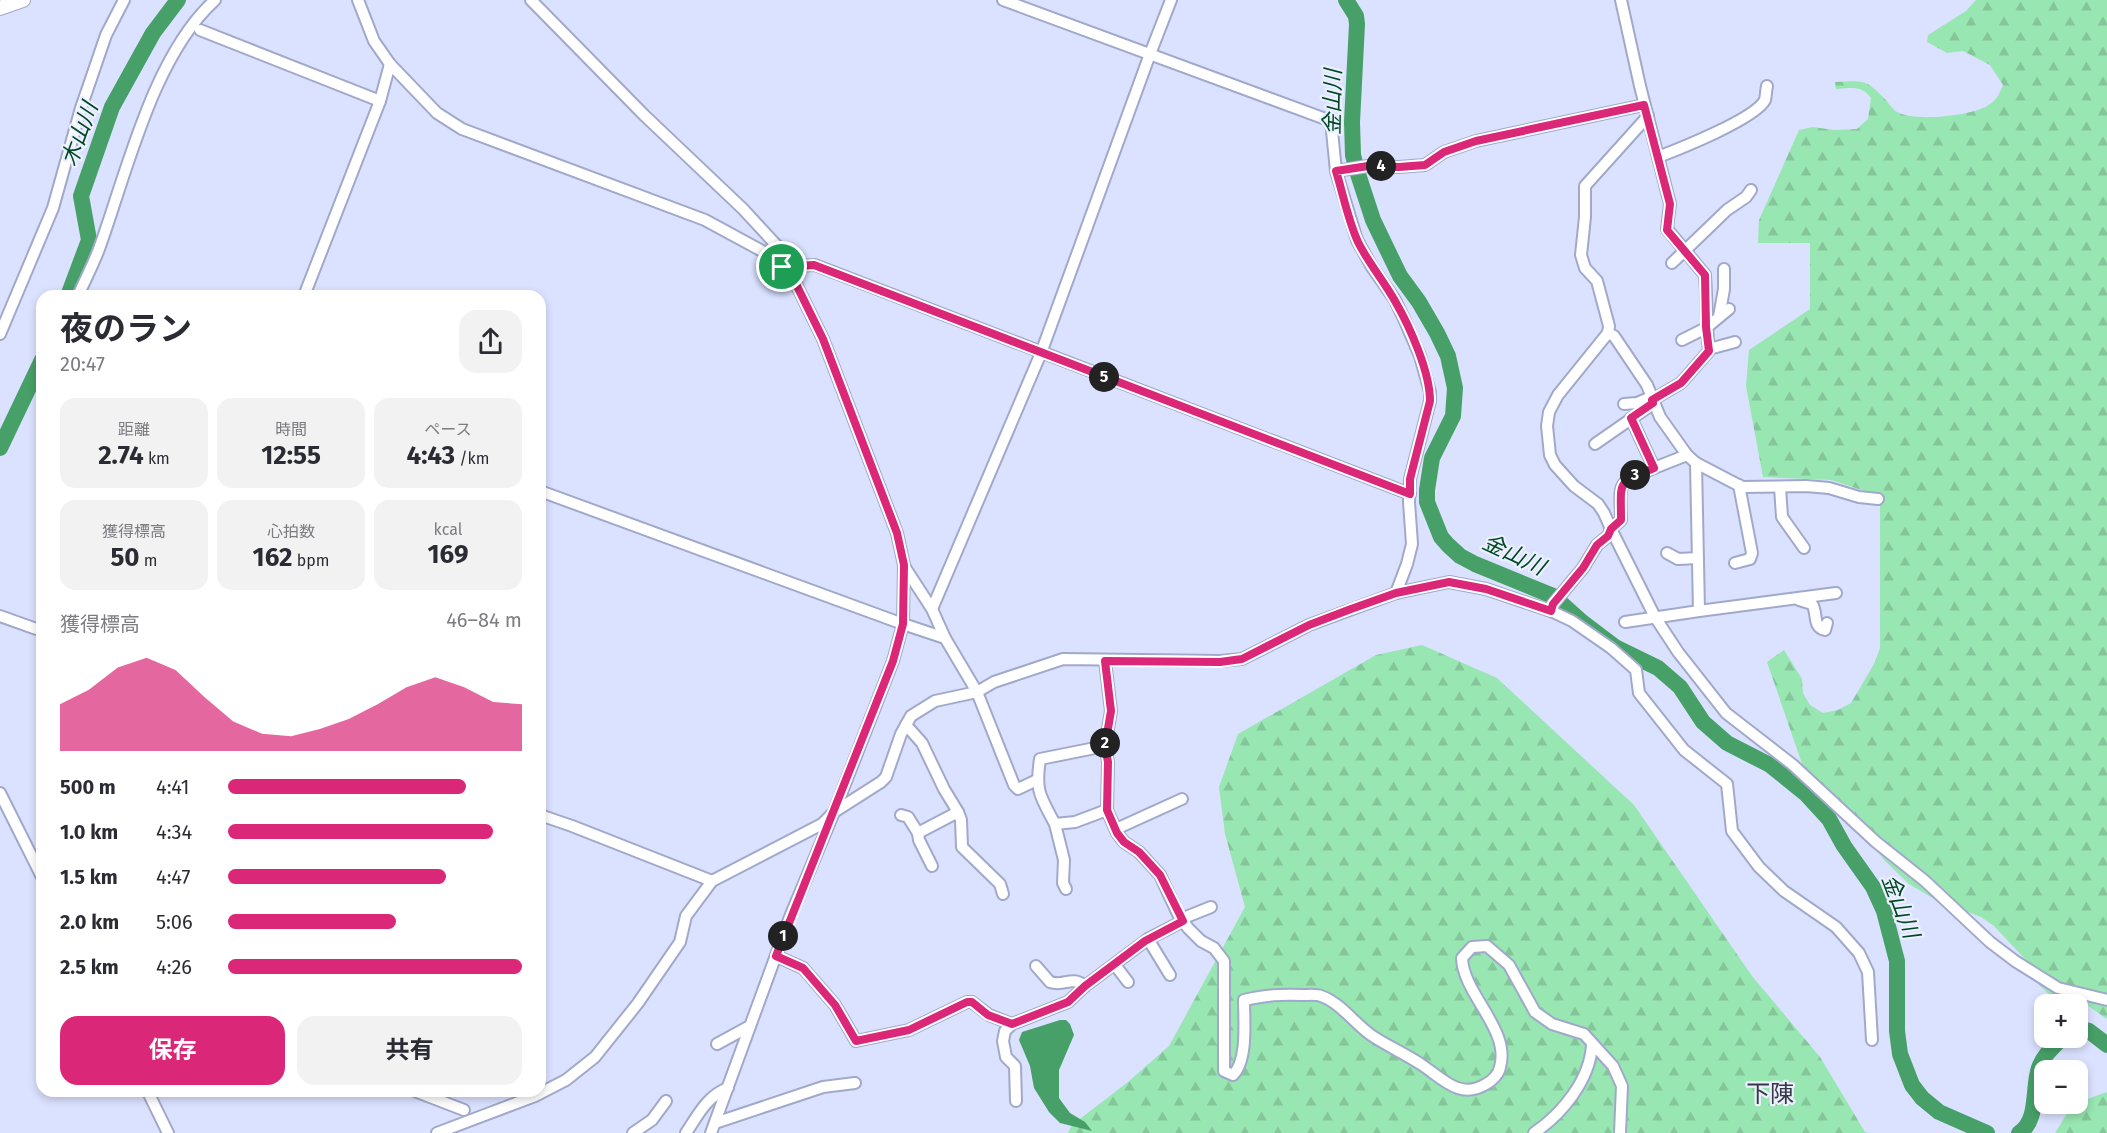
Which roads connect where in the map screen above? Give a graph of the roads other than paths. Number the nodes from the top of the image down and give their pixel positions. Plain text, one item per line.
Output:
1 (23, 0) edge
2 (124, 0) edge
3 (215, 0) edge
4 (358, 0) edge
5 (531, 0) edge
6 (1003, 0) edge
7 (1171, 0) edge
8 (1621, 0) edge
9 (0, 8) edge
10 (200, 30) dead end
11 (1150, 54) junction
12 (390, 64) junction
13 (1767, 86) dead end
14 (380, 101) junction
15 (1644, 105) junction
16 (1648, 116) junction
17 (1658, 157) junction
18 (1340, 170) junction
19 (1751, 190) dead end
20 (1684, 250) junction
21 (1672, 263) dead end
22 (782, 267) junction
23 (1724, 269) dead end
24 (81, 290) edge
25 (306, 290) edge
26 (1729, 309) dead end
27 (1719, 317) junction
28 (1706, 327) junction
29 (1608, 333) junction
30 (0, 334) edge
31 (1682, 340) dead end
32 (1735, 342) dead end
33 (1709, 349) junction
34 (1041, 353) junction
35 (1652, 400) junction
36 (1624, 404) dead end
37 (1631, 418) junction
38 (1595, 444) dead end
39 (1687, 455) junction
40 (1696, 463) junction
41 (1654, 468) junction
42 (1739, 485) junction
43 (1780, 487) junction
44 (546, 493) edge
45 (1410, 494) junction
46 (1878, 499) dead end
47 (1611, 529) junction
48 (1804, 548) dead end
49 (1666, 553) dead end
50 (1698, 558) junction
51 (1735, 563) dead end
52 (904, 565) junction
53 (1396, 593) junction
54 (1836, 593) dead end
55 (1793, 599) junction
56 (932, 609) junction
57 (1551, 611) junction
58 (1699, 611) junction
59 (0, 616) edge
60 (1655, 617) junction
61 (1625, 622) dead end
62 (1827, 623) dead end
63 (903, 624) junction
64 (36, 629) edge
65 (945, 638) junction
66 (1105, 661) junction
67 (976, 692) junction
68 (906, 725) junction
69 (1105, 746) junction
70 (1036, 780) junction
71 (0, 793) edge
72 (1182, 799) dead end
73 (1107, 810) junction
74 (834, 812) junction
75 (958, 812) junction
76 (901, 815) dead end
77 (546, 817) edge
78 (1055, 824) junction
79 (1116, 829) junction
80 (918, 833) junction
81 (36, 865) edge
82 (932, 866) dead end
83 (712, 881) junction
84 (1066, 890) dead end
85 (1003, 894) dead end
86 (1211, 908) dead end
87 (1182, 920) junction
88 (1148, 939) junction
89 (776, 956) junction
90 (1115, 965) junction
91 (1036, 966) dead end
92 (1170, 975) dead end
93 (1128, 982) dead end
94 (1085, 986) junction
95 (2107, 1000) edge
96 (1012, 1024) junction
97 (750, 1026) junction
98 (1872, 1040) dead end
99 (717, 1044) dead end
100 (1592, 1045) junction
101 (855, 1083) dead end
102 (728, 1088) junction
103 (546, 1090) edge
104 (150, 1097) edge
105 (430, 1097) edge
106 (532, 1097) edge
107 (666, 1101) dead end
108 (1016, 1101) dead end
109 (464, 1110) dead end
110 (713, 1128) edge
111 (168, 1133) edge
112 (437, 1133) edge
113 (633, 1133) edge
114 (686, 1133) edge
115 (1534, 1133) edge
116 (1620, 1133) edge

1 - 9 main road
2 - 30 street
3 - 24 street
4 - 12 street
5 - 22 street
6 - 11 street
7 - 11 street
8 - 15 street
10 - 14 street
11 - 18 street
11 - 34 street
12 - 14 street
12 - 22 street
13 - 17 street
14 - 25 street
15 - 16 street
15 - 18 street
16 - 17 street
16 - 29 street
17 - 20 street
18 - 45 street
19 - 20 street
20 - 21 street
20 - 28 street
22 - 34 street
22 - 52 street
23 - 27 street
26 - 27 street
27 - 28 street
28 - 31 street
28 - 33 street
29 - 35 street
29 - 47 street
32 - 33 street
33 - 35 street
34 - 45 street
34 - 56 street
35 - 36 street
35 - 37 street
35 - 39 street
37 - 38 street
37 - 41 street
39 - 40 street
39 - 41 street
40 - 42 street
40 - 50 street
41 - 47 street
42 - 43 street
42 - 51 street
43 - 46 street
43 - 48 street
44 - 63 street
45 - 53 street
47 - 57 street
47 - 60 street
49 - 50 street
50 - 58 street
52 - 56 street
52 - 63 street
53 - 57 street
53 - 66 street
54 - 55 street
55 - 58 street
55 - 62 street
56 - 65 street
57 - 98 street
58 - 60 street
59 - 64 street
60 - 61 street
60 - 95 street
63 - 65 street
63 - 74 street
65 - 67 street
66 - 67 street
66 - 69 street
67 - 68 street
67 - 70 street
68 - 74 street
68 - 75 street
69 - 70 street
69 - 73 street
70 - 78 street
71 - 81 street
72 - 79 street
73 - 78 street
73 - 79 street
74 - 83 street
74 - 89 street
75 - 80 street
75 - 85 street
76 - 80 street
77 - 83 street
78 - 84 street
79 - 87 street
80 - 82 street
83 - 103 street
86 - 87 street
87 - 88 street
87 - 100 street
88 - 90 street
88 - 92 street
89 - 96 street
89 - 97 street
90 - 93 street
90 - 94 street
91 - 94 street
94 - 96 street
96 - 108 street
97 - 99 street
97 - 102 street
100 - 115 street
100 - 116 street
101 - 110 street
102 - 110 street
102 - 114 street
104 - 111 street
105 - 109 street
106 - 112 street
107 - 113 street

